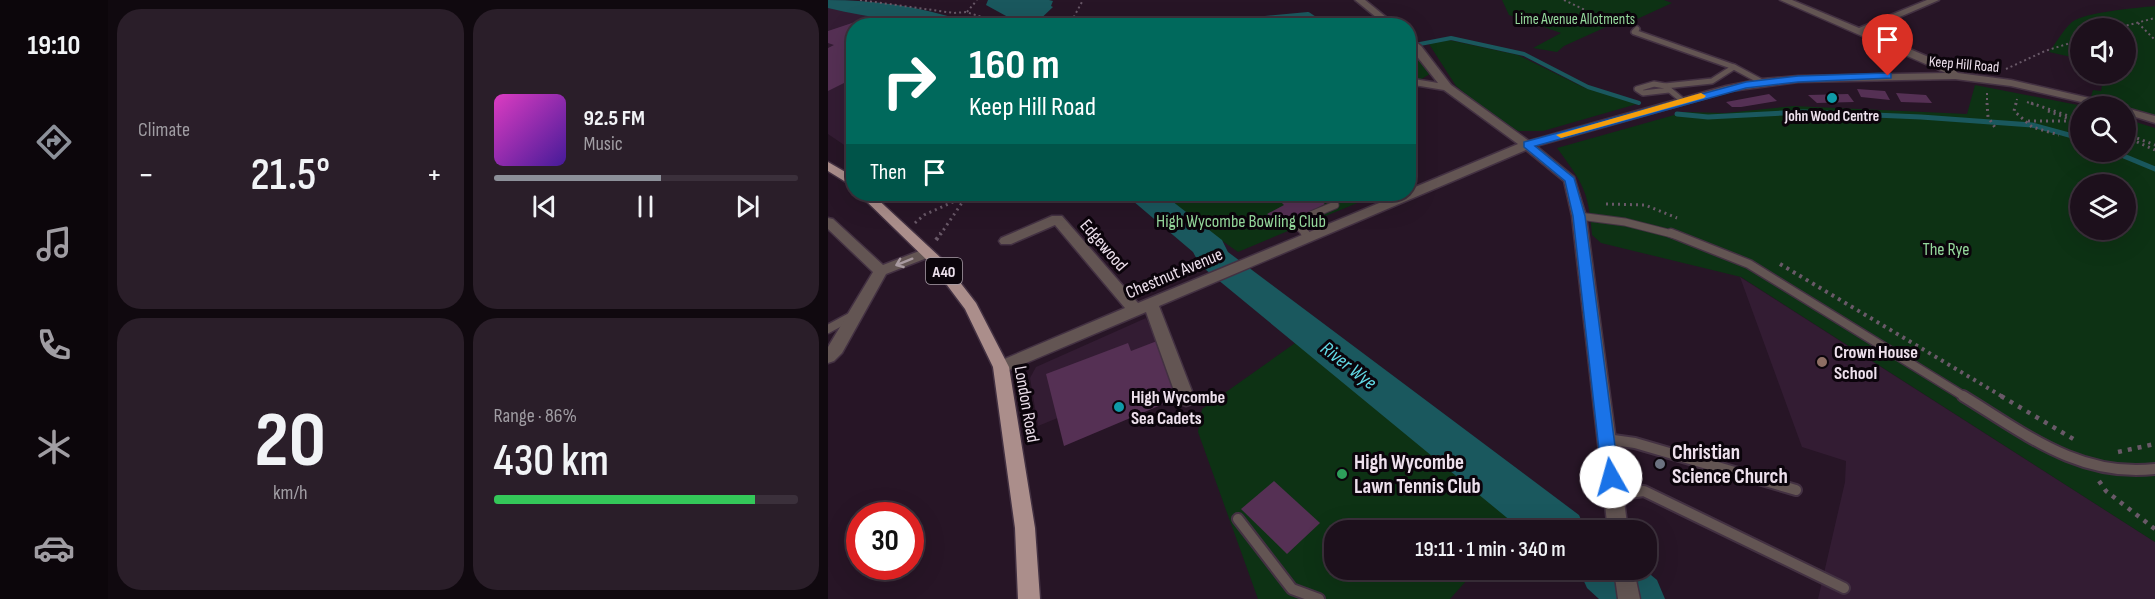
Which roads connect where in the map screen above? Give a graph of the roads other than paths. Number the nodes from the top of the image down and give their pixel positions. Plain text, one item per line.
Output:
1 (1359, 0) edge
2 (1784, 0) edge
3 (1935, 0) edge
4 (1383, 18) edge
5 (1637, 29) dead end
6 (1860, 31) junction
7 (1416, 46) edge
8 (1734, 67) junction
9 (1955, 75) junction
10 (1416, 82) edge
11 (1762, 82) junction
12 (1447, 87) junction
13 (2070, 97) edge
14 (1683, 101) junction
15 (2136, 114) edge
16 (2155, 120) edge
17 (1527, 145) junction
18 (828, 166) edge
19 (846, 176) edge
20 (1416, 192) edge
21 (872, 201) edge
22 (1394, 201) edge
23 (1335, 205) dead end
24 (1579, 216) junction
25 (831, 227) edge
26 (1309, 237) junction
27 (1006, 241) dead end
28 (927, 253) junction
29 (881, 271) junction
30 (1143, 307) junction
31 (855, 314) junction
32 (828, 329) edge
33 (828, 357) edge
34 (1001, 367) junction
35 (1186, 399) dead end
36 (1606, 439) junction
37 (2155, 469) edge
38 (1796, 490) dead end
39 (1613, 495) junction
40 (1238, 519) dead end
41 (1616, 520) edge
42 (1626, 580) edge
43 (1844, 588) dead end
44 (1029, 599) edge
45 (1319, 599) edge
46 (1629, 599) edge

1 - 4 street
2 - 6 street
3 - 6 street
5 - 8 lane
6 - 9 street
7 - 12 street
8 - 11 lane
8 - 14 lane
9 - 11 street, Keep Hill Road
9 - 13 street, Keep Hill Road
10 - 12 street
11 - 14 street, Keep Hill Road
12 - 17 street
14 - 17 street, Keep Hill Road
15 - 16 street
17 - 20 street, Chestnut Avenue
17 - 24 street
18 - 19 main road
21 - 28 main road, London Road / A40
22 - 26 street, Chestnut Avenue
23 - 26 lane
24 - 36 street
24 - 37 lane
25 - 29 street
26 - 30 street, Chestnut Avenue
27 - 30 street, Edgewood
28 -> 29 street
28 - 34 main road, London Road / A40
29 - 31 street
30 - 34 street, Chestnut Avenue
30 - 35 street
31 - 32 lane
31 - 33 street
34 - 44 main road, London Road / A40
36 - 38 lane
36 - 39 street
39 - 41 street
39 - 43 lane
40 - 45 lane
42 - 46 street

